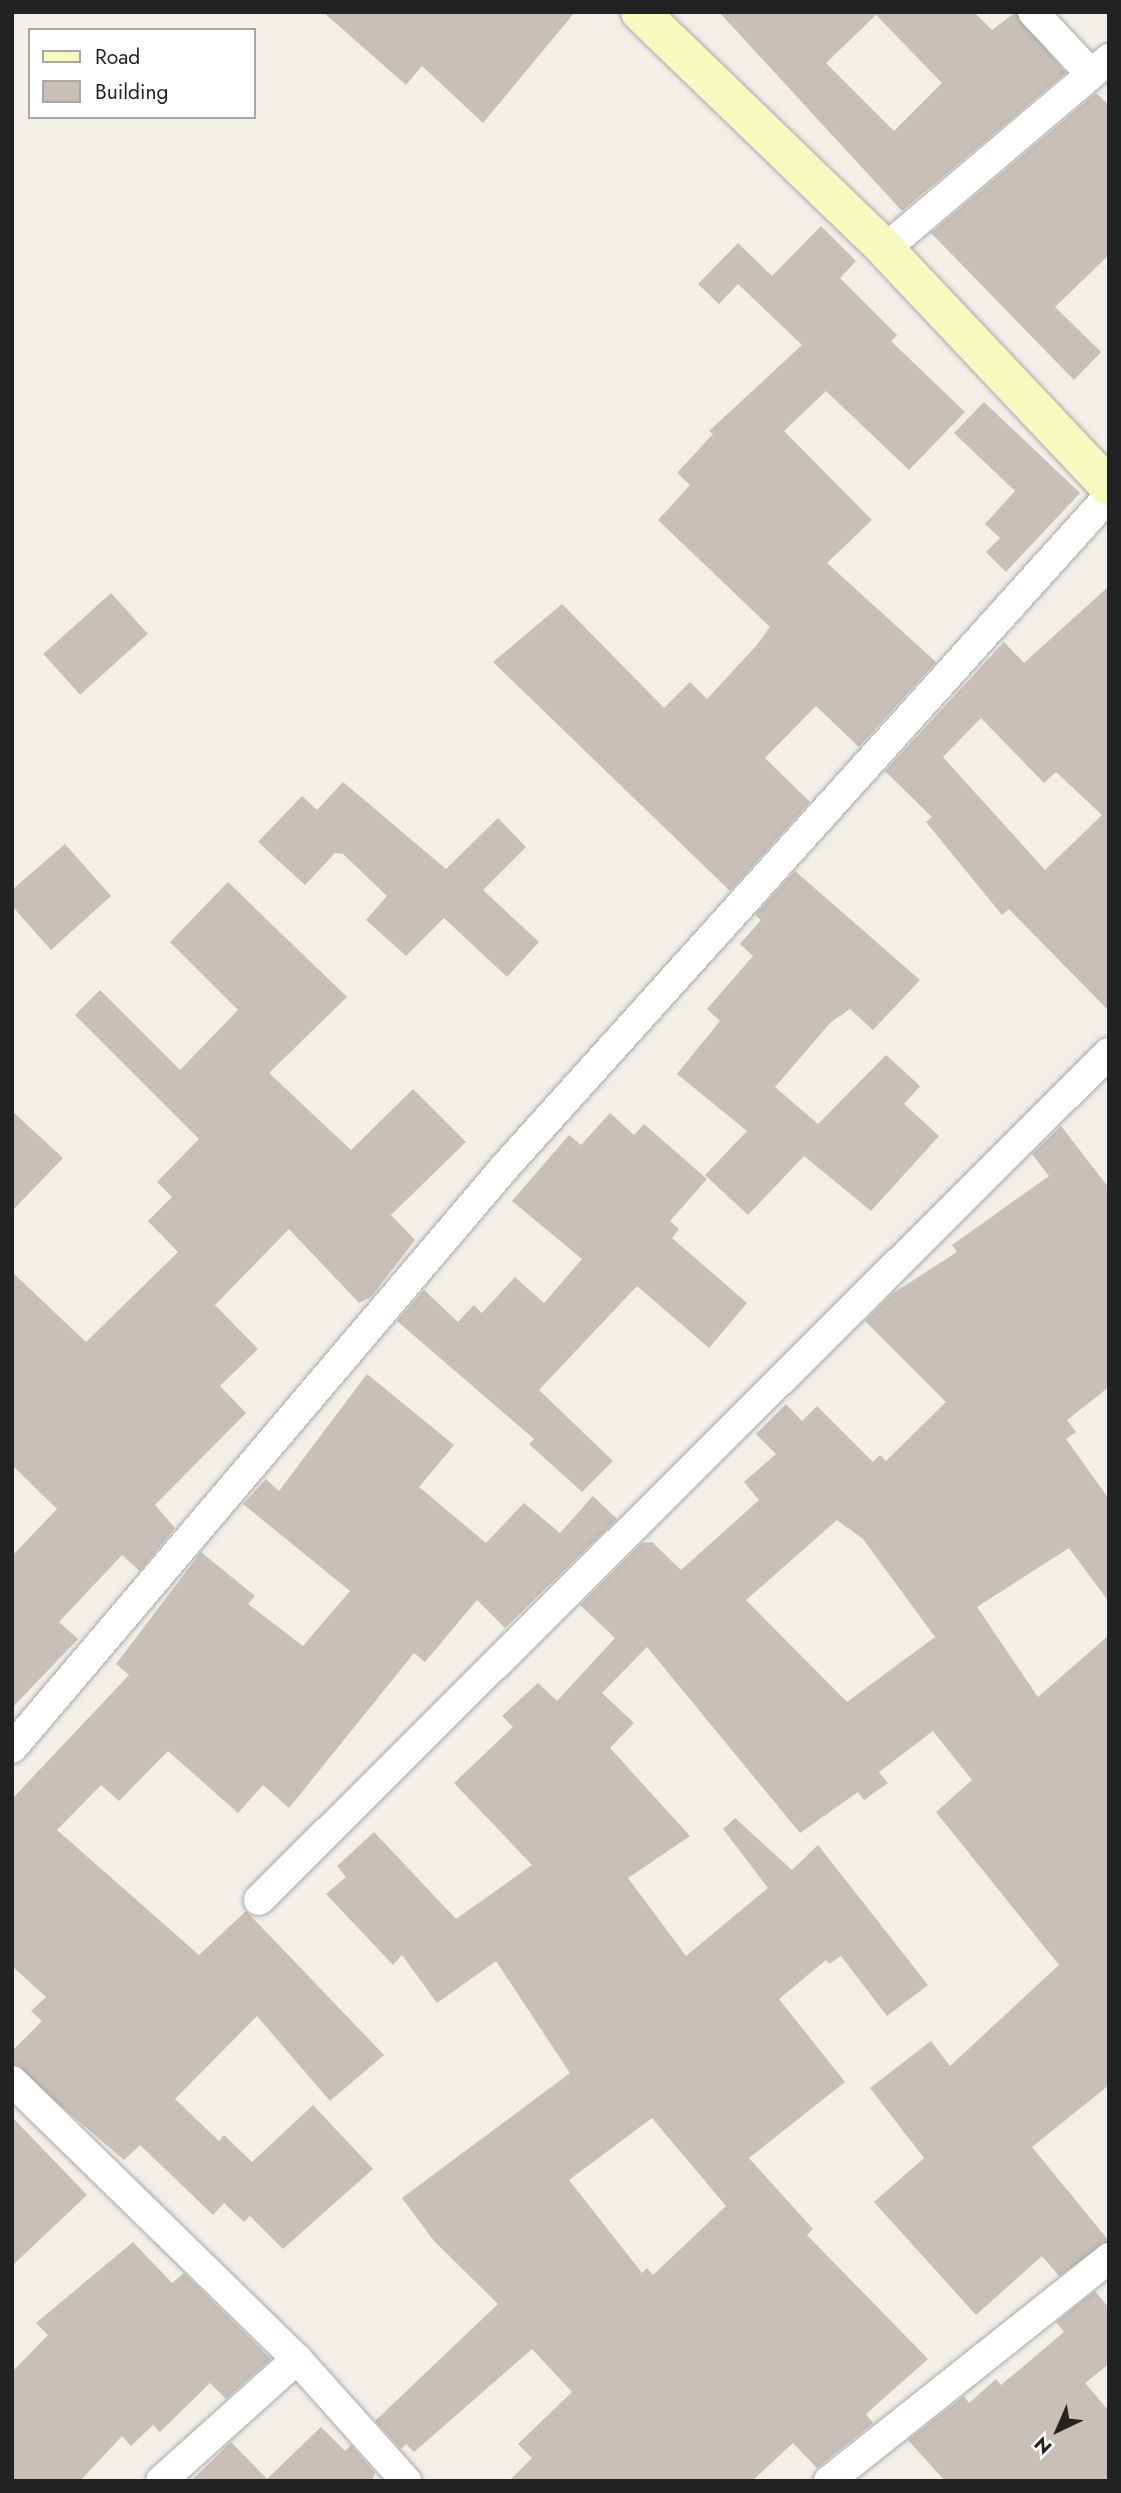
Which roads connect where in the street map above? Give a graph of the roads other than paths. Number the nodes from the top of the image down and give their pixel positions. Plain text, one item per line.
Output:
1 (640, 12) edge
2 (1033, 12) edge
3 (1100, 66) edge
4 (885, 249) junction
5 (1109, 487) edge
6 (1109, 496) edge
7 (1109, 1053) edge
8 (12, 1748) edge
9 (259, 1900) dead end
10 (12, 2081) edge
11 (1109, 2258) edge
12 (296, 2359) junction
13 (161, 2481) edge
14 (406, 2481) edge
15 (829, 2481) edge

1 - 4 street
2 - 3 street
3 - 4 street
4 - 5 street
6 - 8 street
7 - 9 street
10 - 12 street
11 - 15 street
12 - 13 street
12 - 14 street

